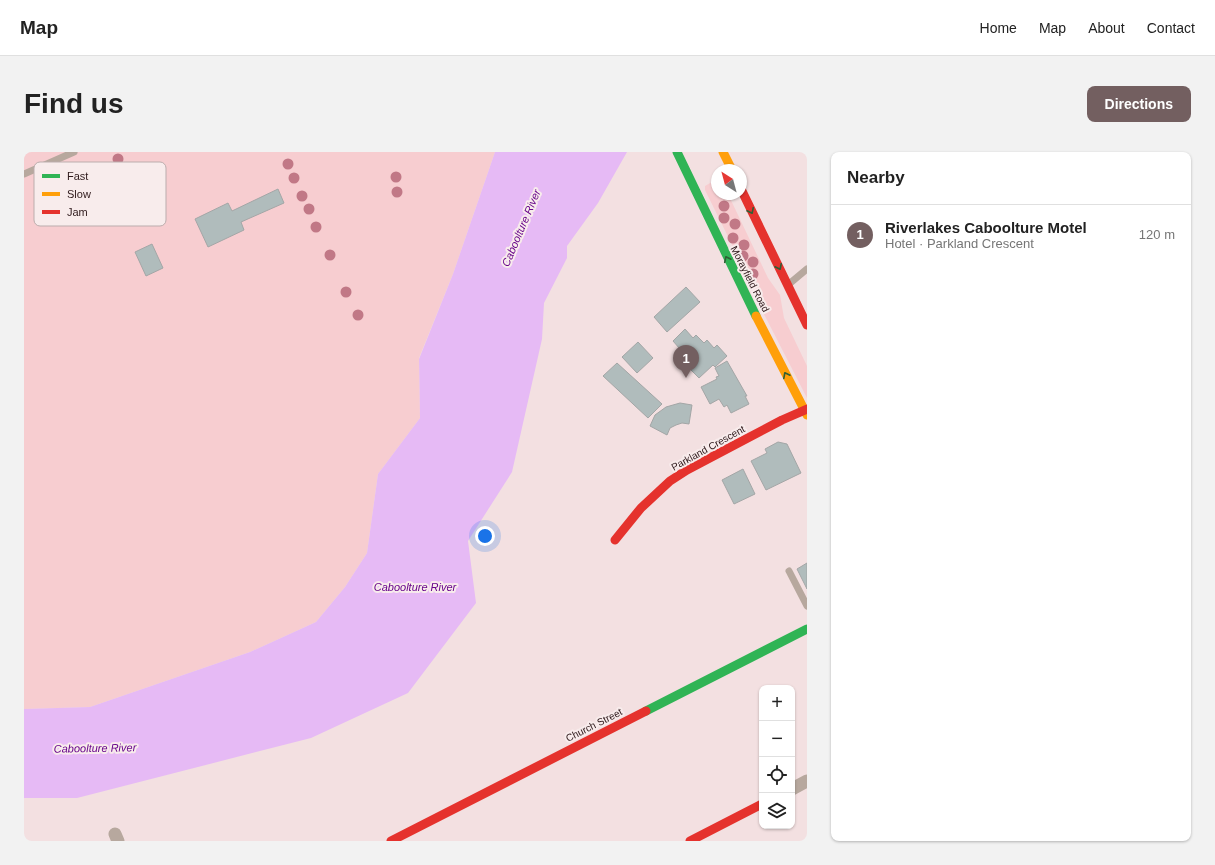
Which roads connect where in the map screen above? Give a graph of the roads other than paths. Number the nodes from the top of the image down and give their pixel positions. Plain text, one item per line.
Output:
1 (74, 152) edge
2 (677, 152) edge
3 (723, 152) edge
4 (51, 162) edge
5 (729, 164) edge
6 (34, 170) edge
7 (24, 174) edge
8 (746, 200) edge
9 (807, 269) edge
10 (788, 286) junction
11 (807, 325) edge
12 (806, 411) edge
13 (615, 540) dead end
14 (789, 571) dead end
15 (807, 606) edge
16 (807, 629) edge
17 (807, 781) edge
18 (795, 787) edge
19 (759, 806) edge
20 (391, 841) edge
21 (690, 841) edge

1 - 4 lane
12 -> 2 street, Morayfield Road
3 - 5 street
6 - 7 lane
8 -> 10 street
9 - 10 lane
10 - 11 street
12 - 13 street, Parkland Crescent
14 - 15 lane
16 - 20 street, Church Street
17 - 18 street
19 - 21 street

